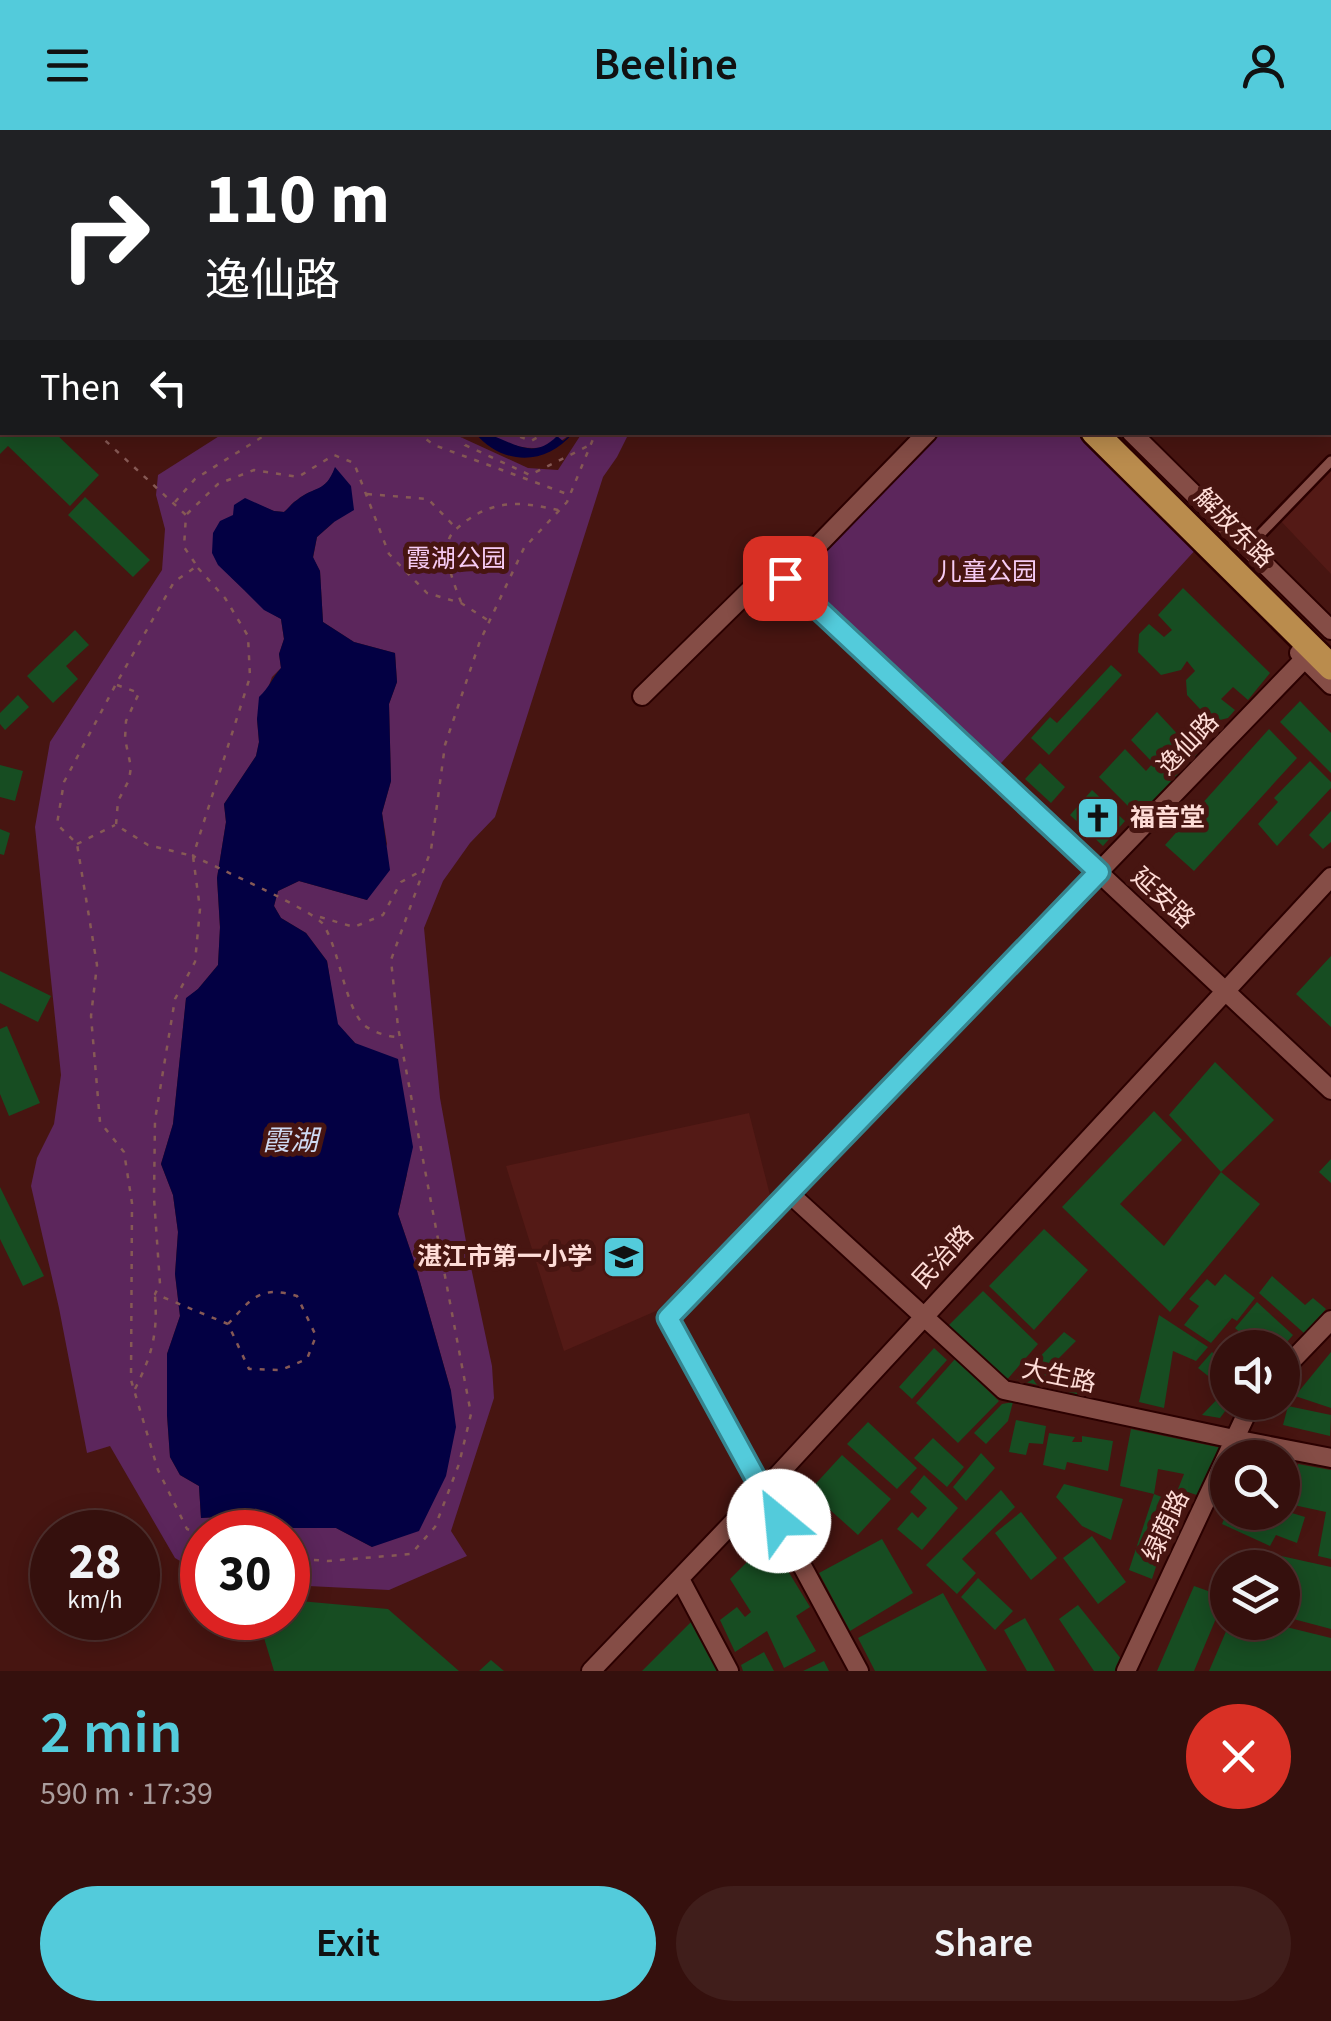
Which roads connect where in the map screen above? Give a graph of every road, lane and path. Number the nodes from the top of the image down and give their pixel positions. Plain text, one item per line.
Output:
1 (99, 435) edge
2 (265, 435) edge
3 (420, 435) edge
4 (463, 435) edge
5 (516, 435) edge
6 (540, 435) edge
7 (594, 435) edge
8 (925, 435) edge
9 (1084, 435) edge
10 (1097, 435) edge
11 (1112, 435) edge
12 (1133, 435) edge
13 (589, 446) junction
14 (1331, 461) edge
15 (366, 494) junction
16 (566, 494) dead end
17 (174, 504) junction
18 (558, 510) junction
19 (186, 515) junction
20 (456, 528) junction
21 (1247, 548) junction
22 (197, 566) junction
23 (785, 578) junction
24 (461, 603) junction
25 (489, 620) junction
26 (1327, 650) edge
27 (116, 684) junction
28 (1331, 685) edge
29 (642, 696) dead end
30 (116, 824) junction
31 (77, 844) junction
32 (194, 856) junction
33 (424, 869) junction
34 (1099, 872) junction
35 (1331, 877) edge
36 (314, 916) junction
37 (1224, 990) junction
38 (400, 1037) junction
39 (1331, 1090) edge
40 (789, 1192) junction
41 (155, 1294) junction
42 (924, 1315) junction
43 (1331, 1320) edge
44 (228, 1324) junction
45 (1300, 1352) edge
46 (134, 1390) junction
47 (1243, 1420) edge
48 (1234, 1439) junction
49 (1331, 1458) edge
50 (763, 1491) junction
51 (180, 1515) edge
52 (310, 1560) edge
53 (680, 1579) junction
54 (592, 1671) edge
55 (729, 1671) edge
56 (859, 1671) edge
57 (1126, 1671) edge

1 - 17 path
2 - 17 path
3 - 16 path
4 - 13 path
5 - 6 path
7 - 13 path
8 - 23 street
9 - 28 street
10 - 26 main road, 解放东路
11 - 26 main road, 解放东路
12 - 21 street
13 - 18 path
14 - 21 lane
15 - 19 path
15 - 20 path
15 - 24 path
17 - 19 path
18 - 20 path
18 - 25 path
19 - 22 path
20 - 24 path
21 - 26 street
22 - 27 path
22 - 32 path
23 - 29 street
23 - 34 street, 延安路
24 - 25 path
25 - 33 path
26 - 34 street, 逸仙路
27 - 30 path
27 - 31 path
30 - 31 path
30 - 32 path
31 - 46 path
32 - 36 path
32 - 41 path
33 - 36 path
33 - 38 path
34 - 37 street, 延安路
34 - 40 street, 逸仙路
35 - 37 street, 民治路
36 - 38 path
37 - 39 street, 延安路
37 - 42 street, 民治路
38 - 52 path
40 - 42 street, 大生路
40 - 50 street, 逸仙路
41 - 44 path
41 - 46 path
42 - 48 street, 大生路
42 - 50 street, 民治路
43 - 45 street
44 - 44 path
46 - 51 path
47 - 48 street, 绿荫路
48 - 49 street, 大生路
48 - 57 street, 绿荫路
50 - 53 street, 民治路
50 - 56 street, 逸仙路
53 - 54 street, 民治路
53 - 55 street

